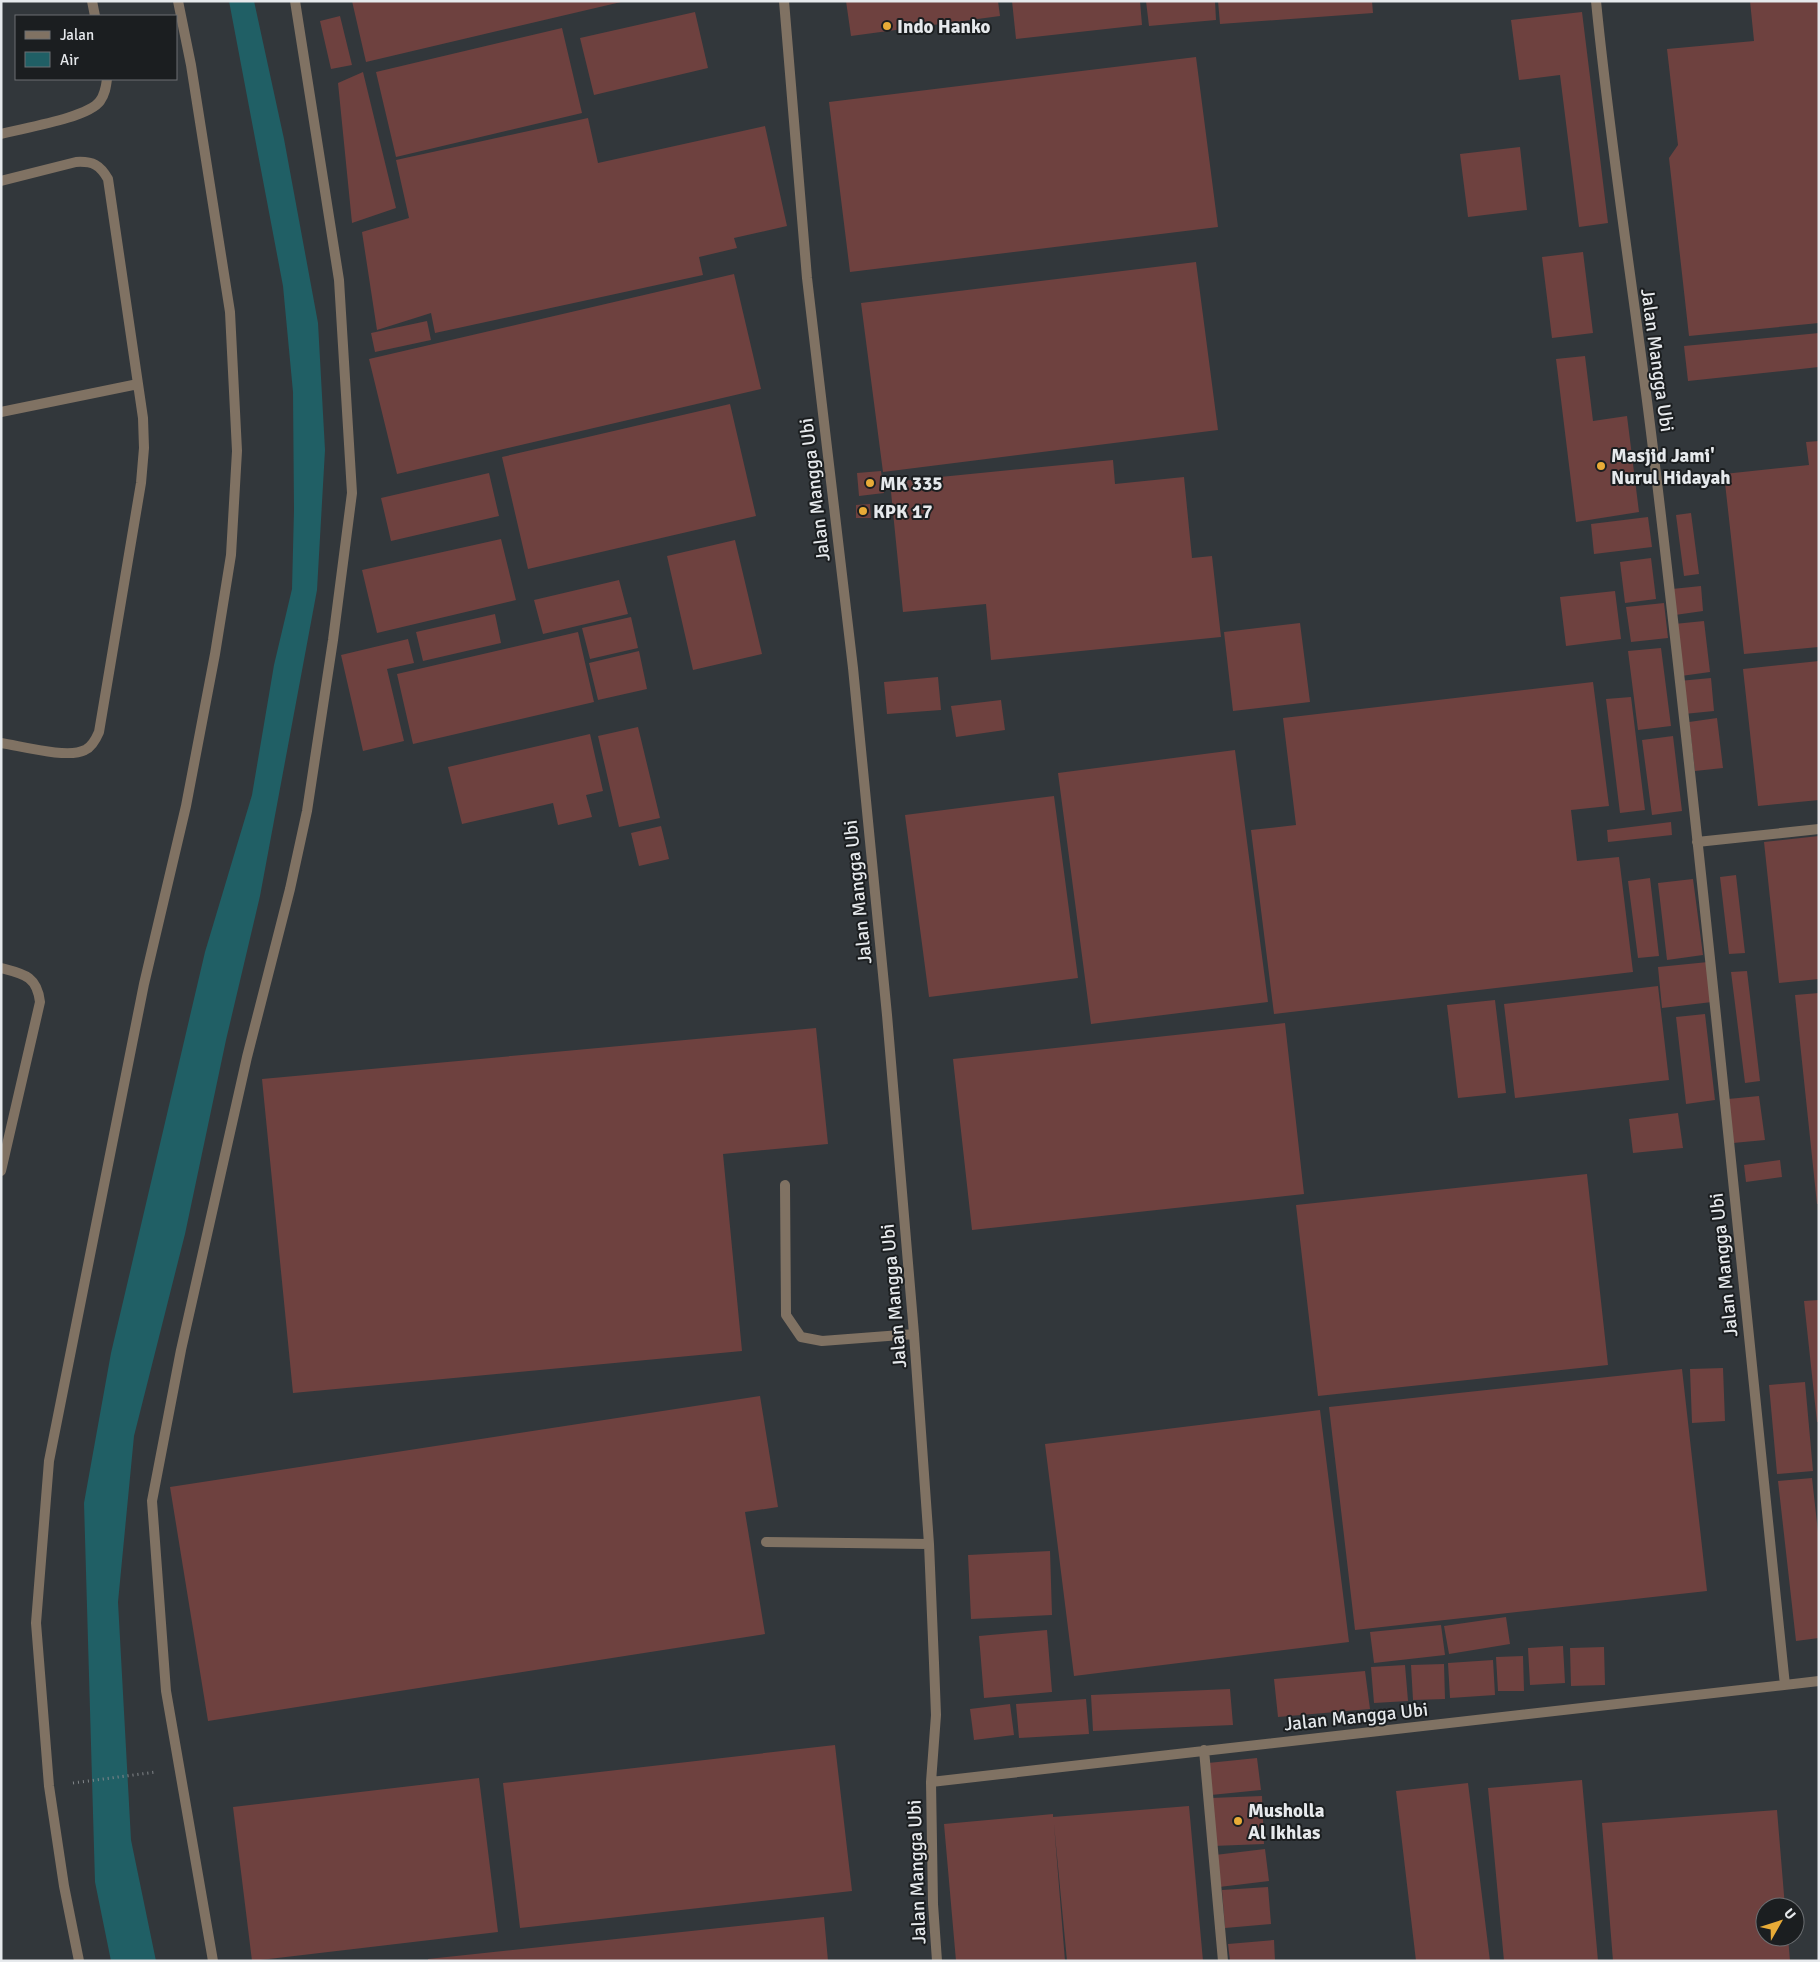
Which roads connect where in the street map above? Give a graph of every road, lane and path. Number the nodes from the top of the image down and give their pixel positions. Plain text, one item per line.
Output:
1 (92, 1) edge
2 (178, 1) edge
3 (296, 1) edge
4 (784, 1) edge
5 (1596, 1) edge
6 (95, 15) edge
7 (107, 80) edge
8 (1, 134) edge
9 (1, 181) edge
10 (138, 384) junction
11 (1, 412) edge
12 (1, 743) edge
13 (1819, 829) edge
14 (1697, 842) junction
15 (1, 968) edge
16 (1, 1171) edge
17 (785, 1185) dead end
18 (914, 1334) junction
19 (766, 1542) dead end
20 (929, 1544) junction
21 (1819, 1681) edge
22 (1785, 1685) junction
23 (1204, 1750) junction
24 (142, 1774) dead end
25 (86, 1781) dead end
26 (931, 1782) junction
27 (79, 1961) edge
28 (213, 1961) edge
29 (937, 1961) edge
30 (1223, 1961) edge

1 - 6 street
2 - 27 street
3 - 28 street
4 - 18 street, Jalan Mangga Ubi
5 - 14 street, Jalan Mangga Ubi
7 - 8 street
9 - 10 street
10 - 11 street
10 - 12 street
13 - 14 street
14 - 22 street, Jalan Mangga Ubi
15 - 16 street
17 - 18 street
18 - 20 street, Jalan Mangga Ubi
19 - 20 street
20 - 26 street, Jalan Mangga Ubi
21 - 22 street, Jalan Mangga Ubi
22 - 23 street, Jalan Mangga Ubi
23 - 26 street, Jalan Mangga Ubi
23 - 30 street
24 - 25 path
26 - 29 street, Jalan Mangga Ubi

